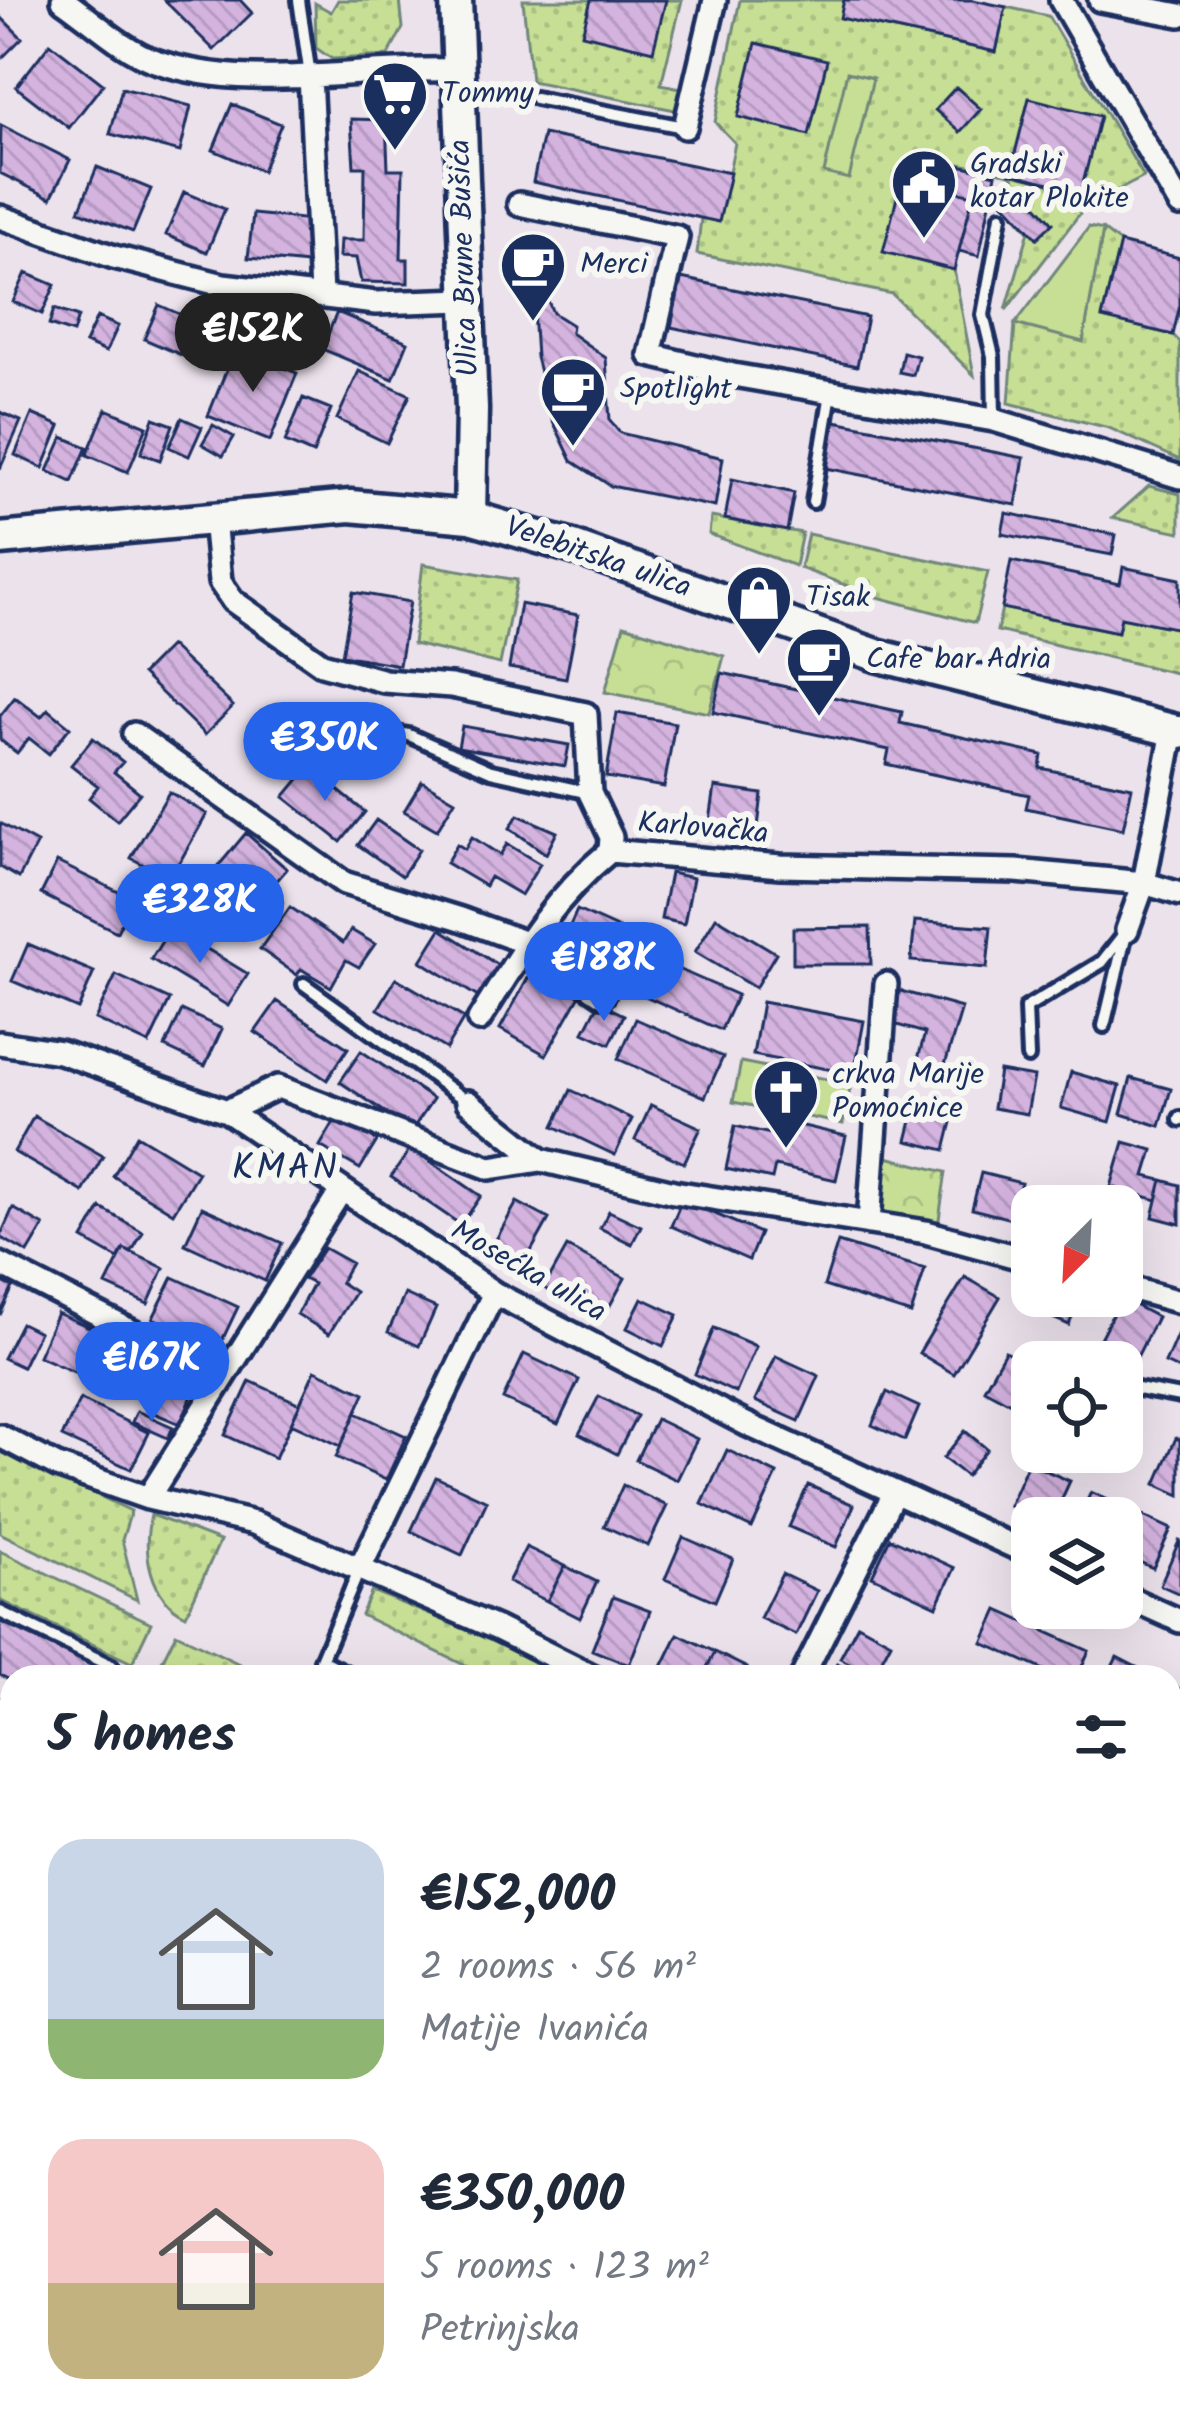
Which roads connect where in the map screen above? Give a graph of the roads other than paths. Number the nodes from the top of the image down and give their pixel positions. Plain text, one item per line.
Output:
1 (63, 0) edge
2 (299, 0) edge
3 (456, 0) edge
4 (715, 0) edge
5 (1061, 0) edge
6 (1100, 0) edge
7 (1180, 15) edge
8 (458, 70) junction
9 (310, 76) junction
10 (535, 98) dead end
11 (686, 128) joint
12 (519, 204) dead end
13 (1180, 205) edge
14 (1001, 216) dead end
15 (0, 217) edge
16 (321, 294) junction
17 (466, 300) junction
18 (831, 393) junction
19 (994, 420) junction
20 (1180, 477) edge
21 (813, 502) dead end
22 (470, 517) junction
23 (214, 518) junction
24 (0, 539) edge
25 (316, 720) dead end
26 (1176, 731) edge
27 (134, 734) dead end
28 (590, 793) junction
29 (610, 851) junction
30 (1144, 883) junction
31 (1180, 894) edge
32 (1127, 930) junction
33 (526, 944) junction
34 (304, 983) dead end
35 (886, 984) dead end
36 (603, 995) dead end
37 (479, 1020) dead end
38 (1104, 1026) dead end
39 (0, 1043) edge
40 (1028, 1057) dead end
41 (468, 1102) joint
42 (227, 1111) junction
43 (541, 1160) junction
44 (341, 1191) junction
45 (868, 1223) junction
46 (1011, 1256) edge
47 (0, 1264) edge
48 (1143, 1292) edge
49 (494, 1293) junction
50 (1180, 1302) edge
51 (223, 1378) junction
52 (1143, 1390) edge
53 (1180, 1397) edge
54 (0, 1436) edge
55 (894, 1493) junction
56 (148, 1498) junction
57 (1011, 1546) edge
58 (360, 1568) junction
59 (1143, 1604) edge
60 (0, 1612) edge
61 (1180, 1621) edge
62 (110, 1665) edge
63 (331, 1665) edge
64 (568, 1665) edge
65 (808, 1665) edge

1 - 9 street
2 - 9 lane
3 - 8 street, Ulica Brune Bušića
4 - 11 street
5 - 13 street
6 - 7 street
8 - 9 street
8 - 17 street, Ulica Brune Bušića
9 - 16 street
10 - 11 lane
12 - 18 street
14 - 19 lane
15 - 16 street
16 - 17 street
17 - 22 street, Ulica Brune Bušića
18 - 19 street
18 - 21 lane
19 - 20 street
22 - 23 street, Velebitska ulica
22 - 26 street, Velebitska ulica
23 - 24 street, Velebitska ulica
23 - 28 street, Karlovačka
25 - 28 lane
26 - 30 street
27 - 33 street
28 - 29 street, Karlovačka
29 - 30 street, Karlovačka
29 - 33 street
30 - 31 street, Karlovačka
30 - 32 street
32 - 38 lane
32 - 40 lane
33 - 36 street
33 - 37 street
34 - 41 lane
35 - 45 street
39 - 42 street, Mosećka ulica
41 - 43 street
42 - 43 street
42 - 44 street, Mosećka ulica
43 - 45 street
44 - 49 street, Mosećka ulica
44 - 51 street
45 - 46 street
47 - 51 street
48 - 50 street
49 - 55 street, Mosećka ulica
49 - 58 street
51 - 56 street
52 - 53 lane
54 - 56 street
55 - 57 street, Mosećka ulica
55 - 65 street
56 - 58 street
58 - 63 lane
58 - 64 street
59 - 61 street
60 - 62 lane

